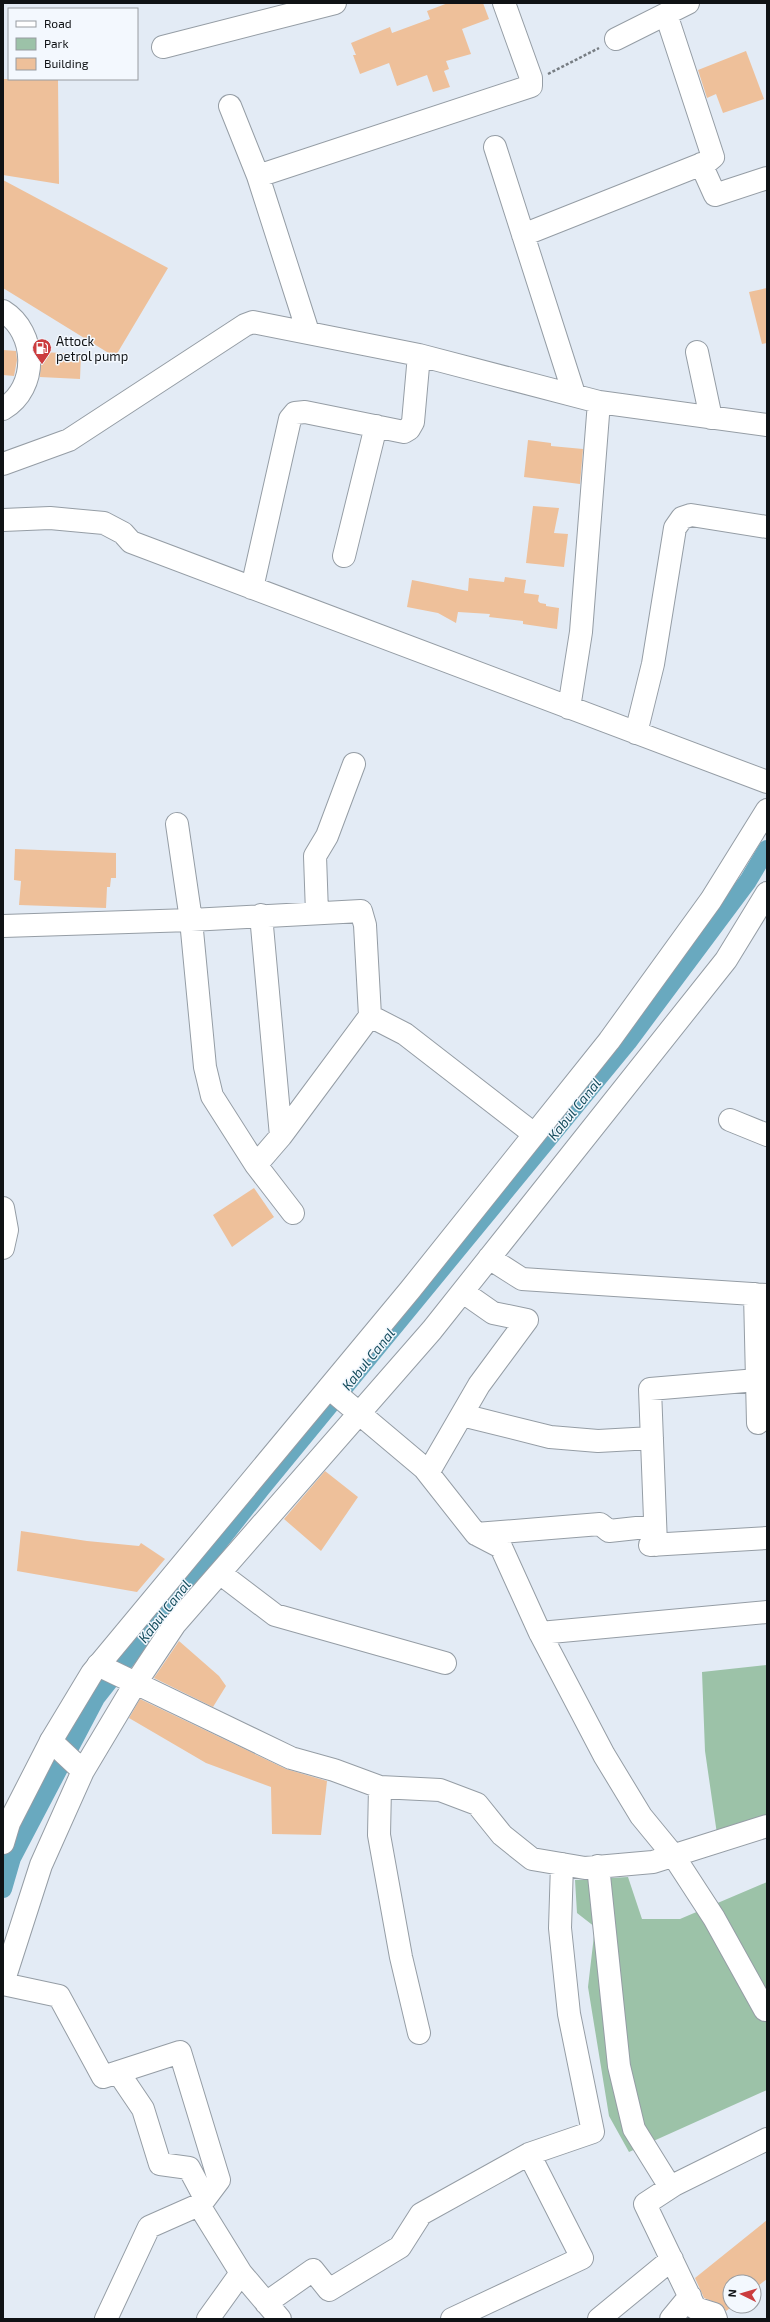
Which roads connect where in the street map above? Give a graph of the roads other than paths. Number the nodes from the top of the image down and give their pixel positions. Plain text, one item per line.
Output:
1 (335, 3) edge
2 (504, 3) edge
3 (688, 3) edge
4 (666, 14) junction
5 (616, 40) road end
6 (163, 47) dead end
7 (230, 106) dead end
8 (496, 147) dead end
9 (701, 164) junction
10 (258, 176) junction
11 (767, 178) edge
12 (523, 235) junction
13 (3, 311) edge
14 (308, 332) junction
15 (696, 352) dead end
16 (419, 355) junction
17 (574, 394) junction
18 (599, 402) junction
19 (3, 409) edge
20 (711, 418) junction
21 (767, 425) edge
22 (376, 426) junction
23 (3, 464) edge
24 (3, 520) edge
25 (767, 527) edge
26 (344, 556) dead end
27 (252, 588) junction
28 (569, 708) junction
29 (636, 733) junction
30 (354, 764) dead end
31 (767, 782) edge
32 (767, 810) edge
33 (177, 824) dead end
34 (767, 893) edge
35 (317, 913) junction
36 (261, 915) junction
37 (190, 920) junction
38 (3, 926) edge
39 (370, 1016) junction
40 (730, 1120) dead end
41 (534, 1134) junction
42 (767, 1135) edge
43 (281, 1136) junction
44 (256, 1165) junction
45 (3, 1208) edge
46 (293, 1213) dead end
47 (3, 1248) edge
48 (489, 1258) junction
49 (463, 1292) junction
50 (761, 1294) edge
51 (757, 1380) junction
52 (329, 1388) junction
53 (358, 1414) junction
54 (462, 1415) junction
55 (758, 1423) dead end
56 (652, 1438) junction
57 (428, 1474) junction
58 (476, 1534) junction
59 (654, 1538) junction
60 (767, 1538) edge
61 (221, 1574) junction
62 (767, 1612) edge
63 (540, 1633) junction
64 (445, 1663) dead end
65 (101, 1667) junction
66 (132, 1682) junction
67 (55, 1744) junction
68 (81, 1769) junction
69 (380, 1787) junction
70 (767, 1826) edge
71 (3, 1843) edge
72 (673, 1856) junction
73 (562, 1864) junction
74 (598, 1866) junction
75 (3, 1984) edge
76 (766, 2011) edge
77 (419, 2033) dead end
78 (118, 2072) junction
79 (767, 2139) edge
80 (529, 2154) junction
81 (670, 2187) junction
82 (203, 2201) junction
83 (672, 2259) junction
84 (241, 2273) junction
85 (690, 2296) junction
86 (273, 2311) edge
87 (106, 2319) edge
88 (208, 2319) edge
89 (452, 2319) edge
90 (599, 2319) edge
91 (671, 2319) edge
92 (716, 2319) edge

1 - 6 street
2 - 10 street
3 - 4 street
4 - 5 street
4 - 9 street
7 - 10 street
8 - 12 street
9 - 11 street
9 - 12 street
10 - 14 street
12 - 17 street
13 - 19 street
14 - 16 street
14 - 23 street
15 - 20 street
16 - 17 street
16 - 22 street
17 - 18 street
18 - 20 street
18 - 28 street
20 - 21 street
22 - 26 street
22 - 27 street
24 - 27 street
25 - 29 street
27 - 28 street
28 - 29 street
29 - 31 street
30 - 35 street
32 - 41 street
33 - 37 street
34 - 48 street
35 - 36 street
35 - 39 street
36 - 37 street
36 - 43 street
37 - 38 street
37 - 44 street
39 - 41 street
39 - 43 street
40 - 42 street
41 - 52 street
43 - 44 street
44 - 46 street
45 - 47 street
48 - 49 street
48 - 50 street
49 - 53 street
49 - 54 street
50 - 51 street
51 - 55 street
51 - 56 street
52 - 53 street
52 - 65 street
53 - 57 street
53 - 61 street
54 - 56 street
54 - 57 street
56 - 59 street
57 - 58 street
58 - 59 street
58 - 63 street
59 - 60 street
61 - 64 street
61 - 66 street
62 - 63 street
63 - 72 street
65 - 66 street
65 - 67 street
66 - 68 street
66 - 69 street
67 - 68 street
67 - 71 street
68 - 75 street
69 - 73 street
69 - 77 street
70 - 72 street
72 - 74 street
72 - 76 street
73 - 74 street
73 - 80 street
74 - 81 street
75 - 78 street
78 - 82 street
78 - 82 street
79 - 81 street
80 - 86 street
80 - 89 street
81 - 83 street
82 - 84 street
82 - 87 street
83 - 85 street
83 - 90 street
84 - 86 street
84 - 88 street
85 - 91 street
85 - 92 street

